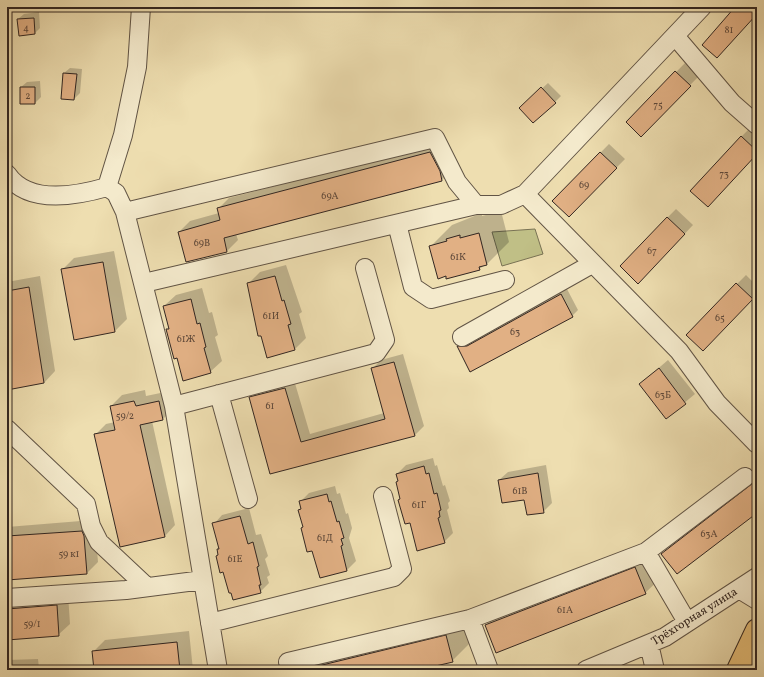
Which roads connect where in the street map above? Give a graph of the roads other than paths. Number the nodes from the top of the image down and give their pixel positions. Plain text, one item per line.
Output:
1 (141, 7) edge
2 (702, 7) edge
3 (675, 36) junction
4 (757, 125) edge
5 (7, 174) edge
6 (107, 187) junction
7 (28, 190) junction
8 (525, 194) junction
9 (7, 196) edge
10 (476, 205) junction
11 (125, 212) junction
12 (397, 224) junction
13 (592, 264) junction
14 (366, 268) dead end
15 (505, 280) dead end
16 (144, 283) junction
17 (462, 336) dead end
18 (219, 394) junction
19 (174, 406) junction
20 (7, 429) edge
21 (756, 440) edge
22 (745, 477) dead end
23 (383, 496) dead end
24 (248, 499) dead end
25 (646, 552) junction
26 (757, 577) edge
27 (203, 580) junction
28 (148, 587) junction
29 (739, 589) junction
30 (7, 598) edge
31 (757, 600) edge
32 (470, 619) junction
33 (687, 622) junction
34 (210, 623) junction
35 (757, 630) edge
36 (649, 644) junction
37 (288, 662) dead end
38 (218, 670) edge
39 (489, 670) edge
40 (586, 670) edge
41 (655, 670) edge
42 (738, 670) edge

1 - 6 street
2 - 3 street
3 - 4 street
3 - 8 street
5 - 7 street
6 - 7 street
6 - 11 street
7 - 9 street
8 - 10 street
8 - 13 street
10 - 11 street
10 - 12 street
11 - 16 street
12 - 15 street
12 - 16 street
13 - 17 street
13 - 21 street
14 - 18 street
16 - 19 street
18 - 19 street
18 - 24 street
19 - 27 street
20 - 28 street
22 - 25 street
23 - 34 street
25 - 32 street
25 - 33 street
26 - 29 street, Трёхгорная улица
27 - 28 street
27 - 34 street
28 - 30 street
29 - 31 street
29 - 33 street, Трёхгорная улица
32 - 37 street
32 - 39 street
33 - 36 street, Трёхгорная улица
34 - 38 street
35 - 42 main road
36 - 40 street, Трёхгорная улица
36 - 41 street

